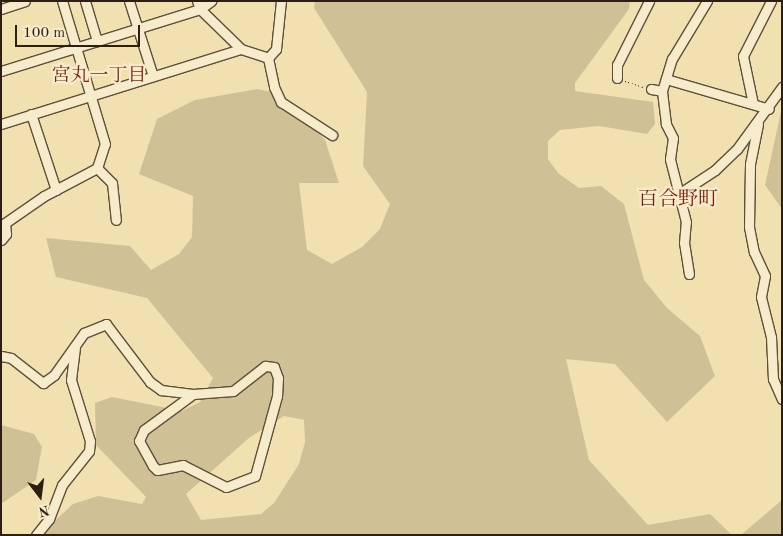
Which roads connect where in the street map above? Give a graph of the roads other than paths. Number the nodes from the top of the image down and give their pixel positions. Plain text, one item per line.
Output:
1 (25, 1) edge
2 (62, 1) edge
3 (85, 1) edge
4 (129, 1) edge
5 (211, 1) edge
6 (281, 1) edge
7 (650, 1) edge
8 (707, 1) edge
9 (771, 1) edge
10 (198, 5) edge
11 (1, 9) edge
12 (138, 28) junction
13 (97, 41) junction
14 (76, 48) junction
15 (241, 49) junction
16 (268, 58) junction
17 (1, 71) edge
18 (153, 76) junction
19 (617, 78) road end
20 (666, 79) junction
21 (782, 87) edge
22 (651, 90) road end
23 (662, 91) junction
24 (90, 95) junction
25 (753, 104) junction
26 (769, 109) junction
27 (31, 114) junction
28 (1, 124) edge
29 (758, 124) junction
30 (332, 135) dead end
31 (97, 168) junction
32 (56, 190) junction
33 (680, 194) junction
34 (116, 220) dead end
35 (1, 240) edge
36 (689, 274) dead end
37 (75, 346) junction
38 (1, 356) edge
39 (193, 394) junction
40 (782, 399) edge
41 (36, 535) edge

1 - 11 street
2 - 14 street
3 - 13 street
4 - 12 street
5 - 10 street
6 - 16 street
7 - 19 street
8 - 20 street
9 - 25 street
10 - 12 street
10 - 15 street
12 - 13 street
12 - 18 street
13 - 14 street
14 - 17 street
14 - 24 street
15 - 16 street
15 - 18 street
16 - 30 street
18 - 24 street
20 - 23 street
20 - 25 street
21 - 26 street
22 - 23 street
23 - 33 street
24 - 27 street
24 - 31 street
25 - 26 street
26 - 29 street
27 - 28 street
27 - 32 street
29 - 33 street
29 - 40 street
31 - 32 street
31 - 34 street
32 - 35 street
33 - 36 street
37 - 38 street
37 - 39 street
37 - 41 street
39 - 39 street

